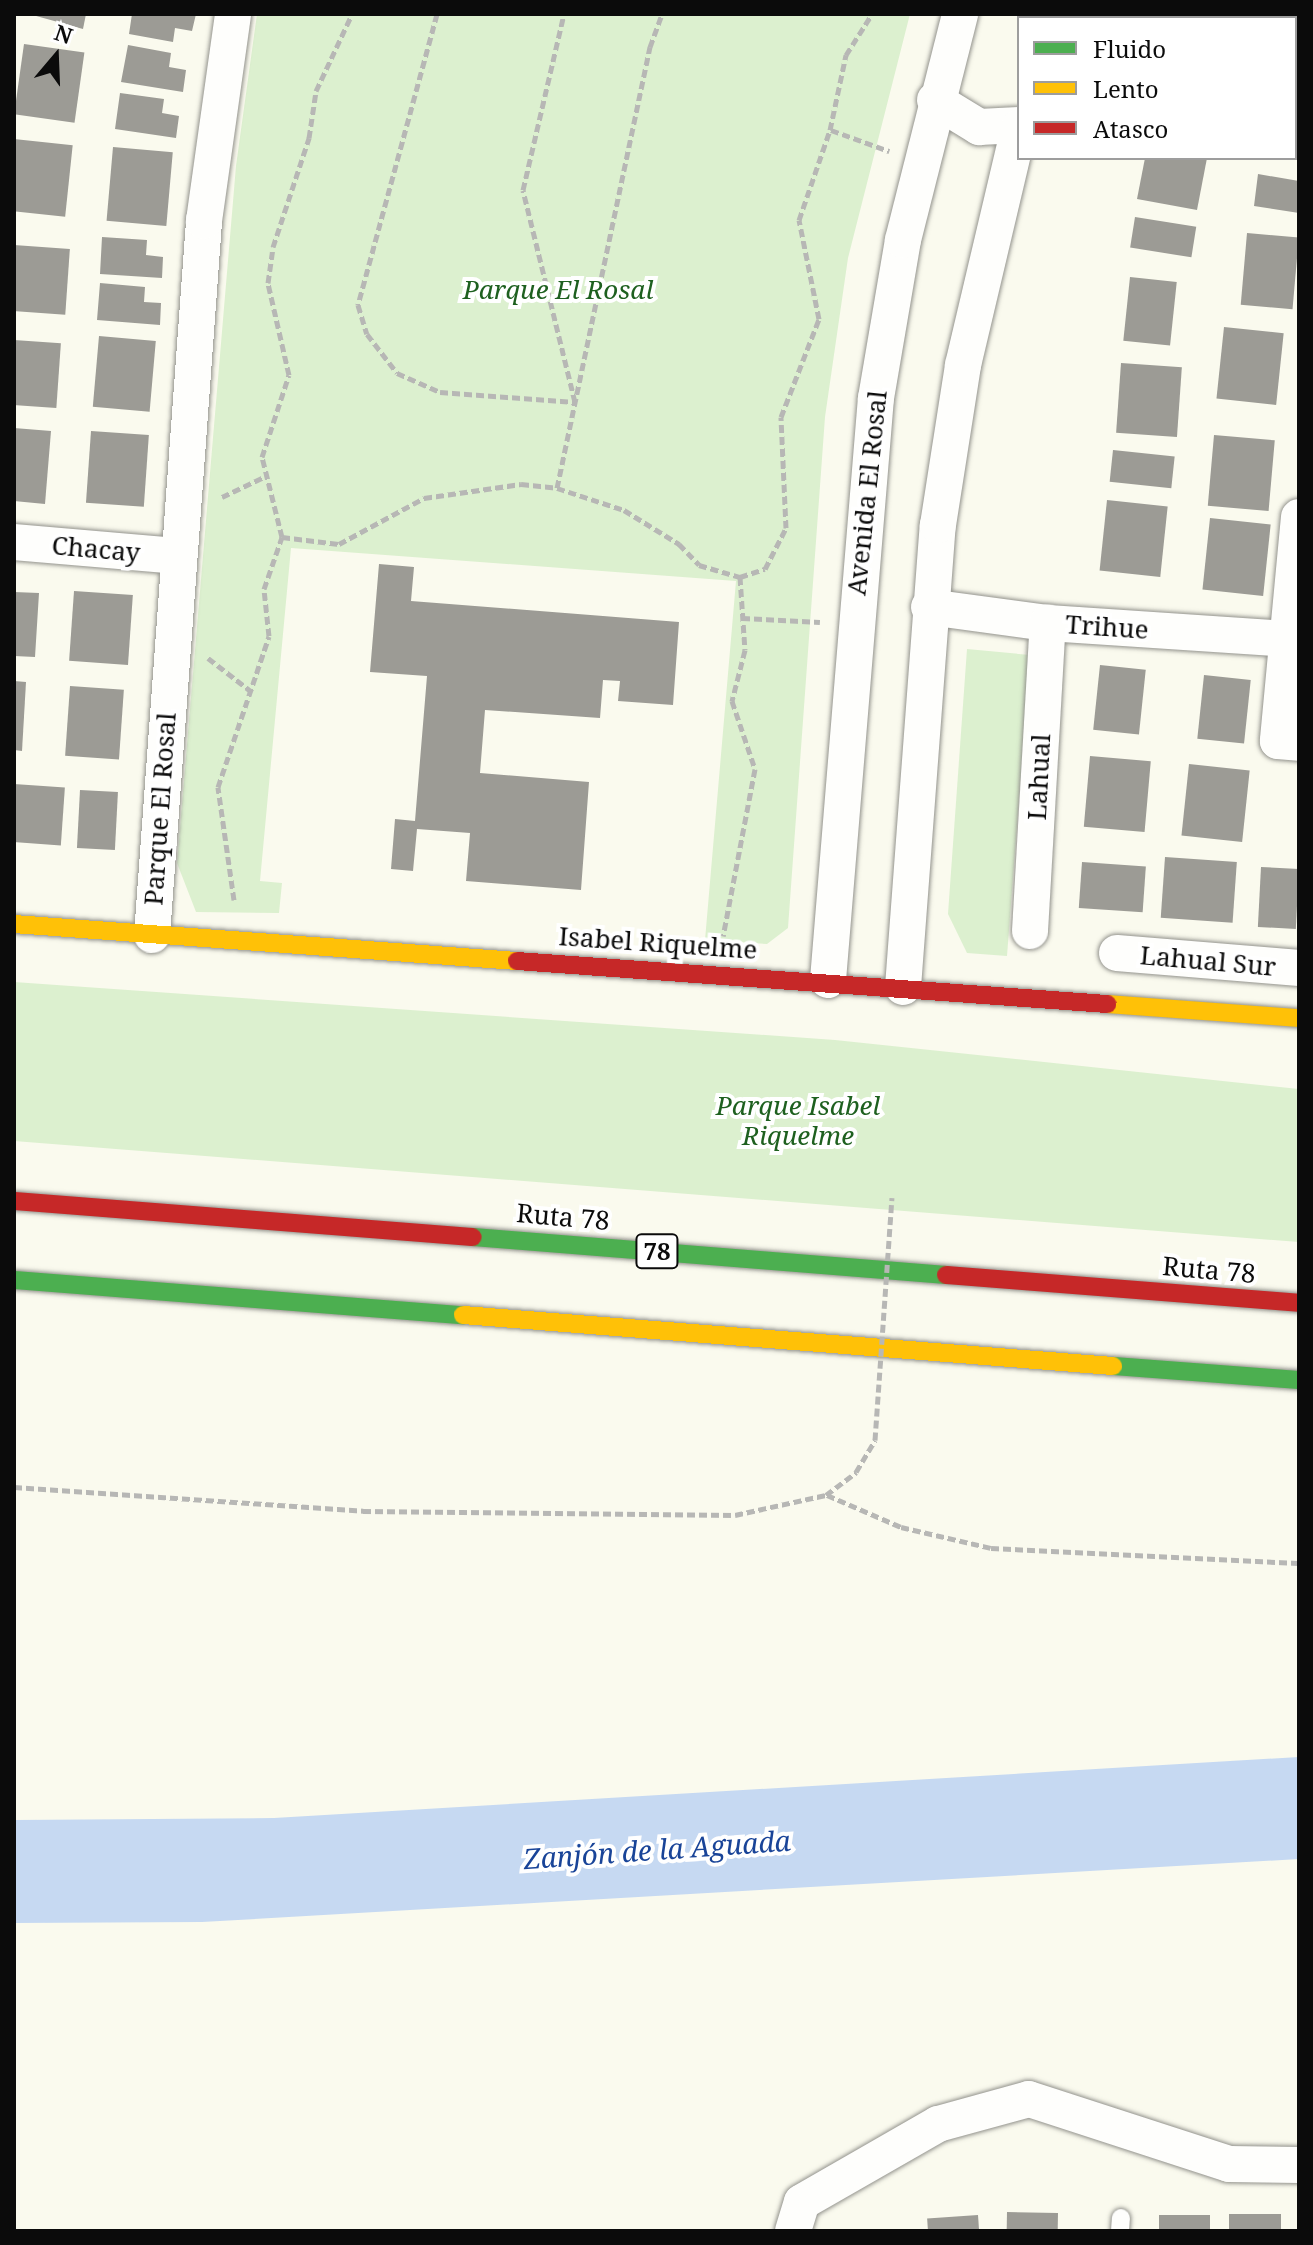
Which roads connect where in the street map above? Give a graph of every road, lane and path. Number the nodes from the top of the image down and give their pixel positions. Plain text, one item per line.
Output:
1 (233, 14) edge
2 (352, 14) edge
3 (437, 14) edge
4 (564, 14) edge
5 (662, 14) edge
6 (872, 14) edge
7 (960, 14) edge
8 (935, 100) junction
9 (1017, 127) edge
10 (830, 130) junction
11 (1017, 136) edge
12 (920, 161) junction
13 (575, 402) junction
14 (214, 486) dead end
15 (557, 488) junction
16 (213, 502) dead end
17 (1299, 517) edge
18 (282, 537) junction
19 (14, 542) edge
20 (178, 556) junction
21 (740, 577) junction
22 (929, 607) junction
23 (742, 618) junction
24 (1048, 623) junction
25 (853, 624) junction
26 (1286, 639) junction
27 (200, 651) dead end
28 (198, 667) dead end
29 (1288, 742) edge
30 (235, 909) dead end
31 (14, 924) edge
32 (1030, 931) dead end
33 (152, 935) junction
34 (722, 941) dead end
35 (1117, 953) dead end
36 (1299, 968) edge
37 (828, 980) junction
38 (903, 987) junction
39 (1299, 1018) edge
40 (892, 1198) dead end
41 (14, 1201) edge
42 (14, 1280) edge
43 (1299, 1303) edge
44 (1299, 1380) edge
45 (14, 1487) edge
46 (826, 1495) junction
47 (1299, 1563) edge
48 (1299, 2165) edge
49 (793, 2231) edge

1 - 20 street, Parque El Rosal
2 - 18 path
3 - 13 path
4 - 13 path
5 - 13 path
6 - 10 path
7 - 8 street, Avenida El Rosal
8 - 9 street
8 - 12 street, Avenida El Rosal
10 - 12 path
10 - 21 path
11 - 22 street
12 - 25 street, Avenida El Rosal
13 - 15 path
14 - 16 path
15 - 18 path
15 - 21 path
17 - 26 street
18 - 30 path
19 - 20 street, Chacay
20 - 33 street, Parque El Rosal
21 - 23 path
22 - 24 street, Trihue
22 - 38 street
23 - 25 path
23 - 34 path
24 - 26 street, Trihue
24 - 32 street, Lahual
25 - 37 street, Avenida El Rosal
26 - 29 street
27 - 28 path
31 - 33 main road, Isabel Riquelme
33 - 37 main road, Isabel Riquelme
35 - 36 street, Lahual Sur
37 - 38 main road, Isabel Riquelme
38 - 39 main road, Isabel Riquelme
40 - 46 path, bridge
41 - 43 main road, Ruta 78 / 78
42 - 44 main road
45 - 46 path
46 - 47 path
48 - 49 street

